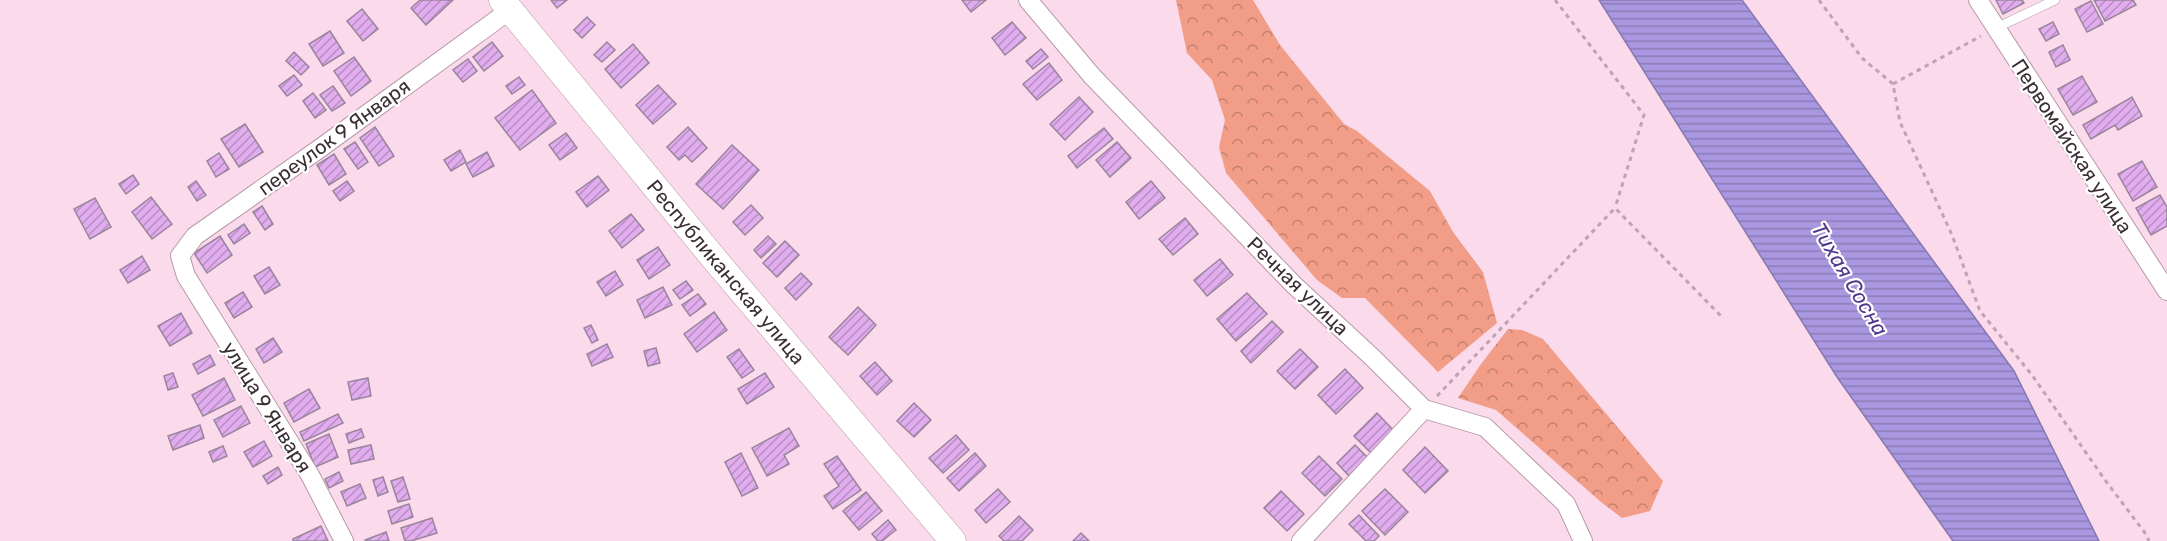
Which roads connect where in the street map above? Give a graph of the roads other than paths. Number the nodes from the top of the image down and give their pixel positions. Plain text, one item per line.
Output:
1 (1028, 0) edge
2 (1978, 0) edge
3 (2055, 0) edge
4 (506, 5) edge
5 (1996, 28) junction
6 (186, 276) joint
7 (2167, 291) edge
8 (1424, 409) junction
9 (344, 541) edge
10 (953, 541) edge
11 (1301, 541) edge
12 (1583, 541) edge

1 - 8 street, Речная улица
2 - 5 street, Первомайская улица
3 - 5 lane
4 - 6 street, переулок 9 Января
4 - 10 street, Республиканская улица
5 - 7 street, Первомайская улица
6 - 9 street, улица 9 Января
8 - 11 street
8 - 12 street, Речная улица

